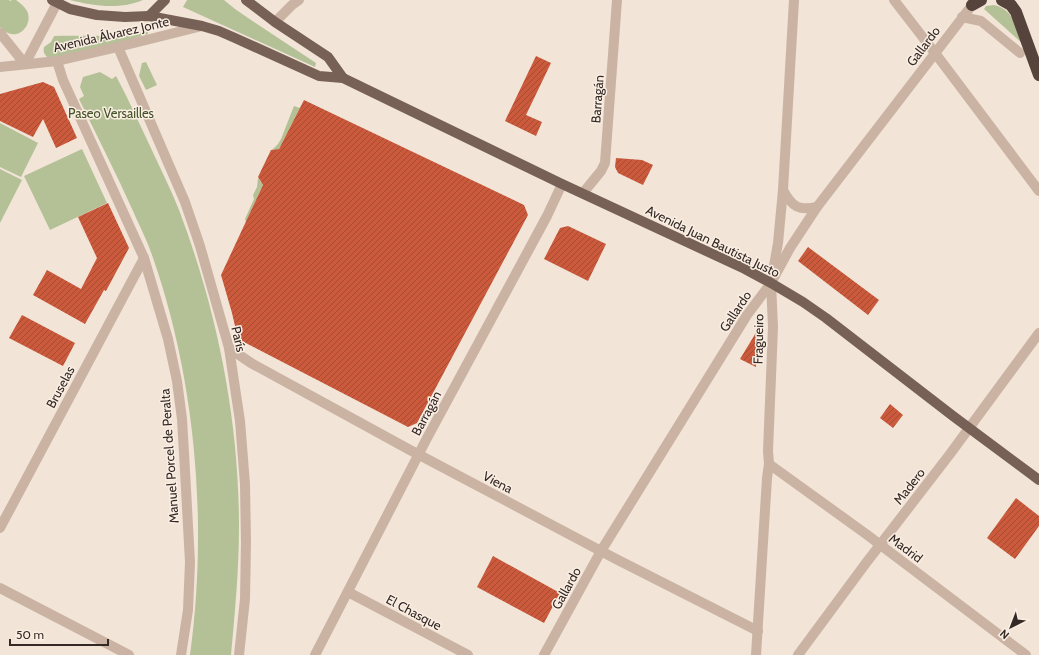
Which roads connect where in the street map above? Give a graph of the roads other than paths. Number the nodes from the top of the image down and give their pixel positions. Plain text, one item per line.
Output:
1 (165, 0) edge
2 (246, 0) edge
3 (299, 0) edge
4 (617, 0) edge
5 (794, 0) edge
6 (894, 0) edge
7 (1002, 0) edge
8 (54, 2) edge
9 (976, 2) edge
10 (149, 16) junction
11 (962, 17) junction
12 (275, 22) junction
13 (202, 26) junction
14 (0, 33) edge
15 (118, 48) junction
16 (935, 53) junction
17 (1020, 53) dead end
18 (57, 61) junction
19 (24, 64) junction
20 (0, 67) edge
21 (1039, 75) edge
22 (343, 78) junction
23 (562, 184) junction
24 (783, 190) junction
25 (1039, 191) edge
26 (583, 193) junction
27 (817, 207) junction
28 (144, 258) junction
29 (771, 283) junction
30 (1039, 333) edge
31 (229, 348) junction
32 (969, 428) junction
33 (418, 455) junction
34 (769, 464) junction
35 (1039, 480) edge
36 (0, 528) edge
37 (880, 545) junction
38 (601, 551) junction
39 (0, 588) edge
40 (348, 592) junction
41 (758, 631) junction
42 (129, 655) edge
43 (181, 655) edge
44 (239, 655) edge
45 (315, 655) edge
46 (468, 655) edge
47 (544, 655) edge
48 (756, 655) edge
49 (798, 655) edge
50 (1026, 655) edge

1 - 10 main road
2 - 12 main road, Avenida Juan Bautista Justo
3 - 12 street
4 - 26 street, Barragán
5 - 24 street, Fragueiro
6 - 16 street
7 - 21 highway
8 - 10 main road, Avenida Juan Bautista Justo
8 - 19 street, Avenida Álvarez Jonte
9 - 11 street, Gallardo
10 - 13 main road, Avenida Juan Bautista Justo
11 - 16 street, Gallardo
11 - 17 street
12 - 22 main road, Avenida Juan Bautista Justo
13 - 15 street, Avenida Álvarez Jonte
13 - 22 main road, Avenida Juan Bautista Justo
14 - 19 street
15 - 18 street, Avenida Álvarez Jonte
15 - 31 street, París
16 - 25 street
16 - 27 street, Gallardo
18 - 19 street, Avenida Álvarez Jonte
18 - 28 street, Manuel Porcel de Peralta
19 - 20 street, Avenida Álvarez Jonte
22 - 23 main road, Avenida Juan Bautista Justo
23 - 26 main road, Avenida Juan Bautista Justo
23 - 33 street, Barragán
24 - 27 street
24 - 29 street, Fragueiro
26 - 29 main road, Avenida Juan Bautista Justo
27 - 29 street, Gallardo
28 - 36 street, Bruselas
28 - 43 street, Manuel Porcel de Peralta
29 - 32 main road, Avenida Juan Bautista Justo
29 - 34 street, Fragueiro
29 - 38 street, Gallardo
30 - 32 street, Madero
31 - 33 street, Viena
31 - 44 street, París
32 - 35 main road, Avenida Juan Bautista Justo
32 - 37 street, Madero
33 - 38 street, Viena
33 - 40 street, Barragán
34 - 37 street, Madrid
34 - 41 street, Fragueiro
37 - 49 street, Madero
37 - 50 street, Madrid
38 - 41 street, Viena
38 - 47 street, Gallardo
39 - 42 street
40 - 45 street, Barragán
40 - 46 street, El Chasque
41 - 48 street, Fragueiro

